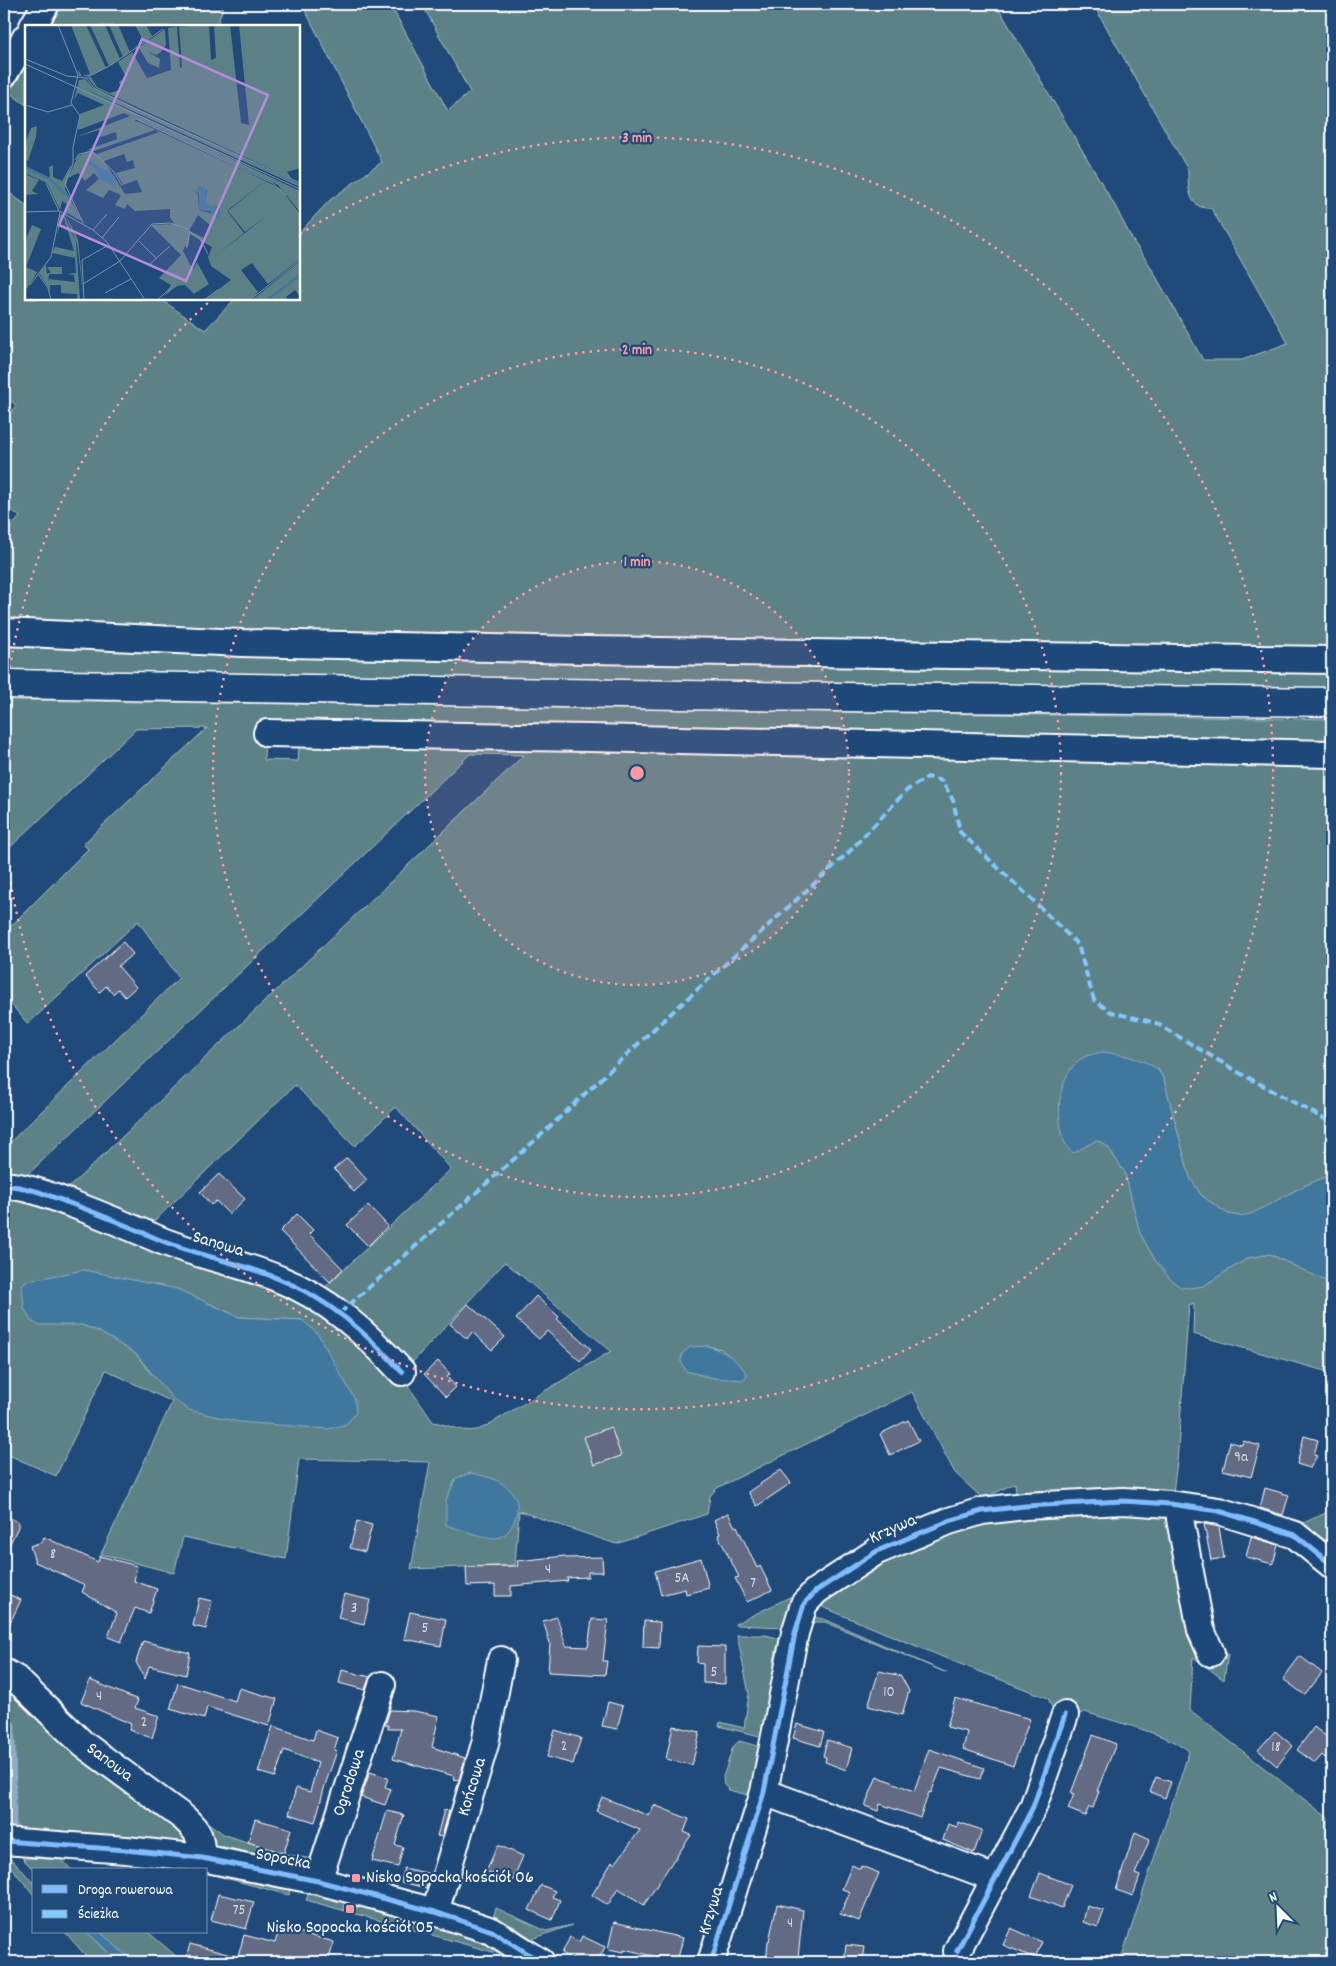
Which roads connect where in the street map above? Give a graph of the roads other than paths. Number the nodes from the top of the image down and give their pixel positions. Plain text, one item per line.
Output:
1 (46, 4) edge
2 (34, 25) edge
3 (25, 39) edge
4 (4, 74) edge
5 (4, 632) edge
6 (1332, 660) edge
7 (4, 684) edge
8 (1332, 702) edge
9 (267, 733) dead end
10 (1332, 754) edge
11 (4, 1185) edge
12 (402, 1372) dead end
13 (1180, 1506) junction
14 (1332, 1565) edge
15 (1211, 1653) dead end
16 (501, 1660) dead end
17 (4, 1672) edge
18 (382, 1685) dead end
19 (1065, 1715) dead end
20 (764, 1792) junction
21 (4, 1841) edge
22 (202, 1858) junction
23 (318, 1881) junction
24 (995, 1881) junction
25 (435, 1912) junction
26 (957, 1951) dead end
27 (526, 1958) edge
28 (711, 1962) edge

1 - 2 street
3 - 4 street
5 - 6 street
7 - 8 main road
9 - 10 street
11 - 12 street, Sanowa
13 - 14 street, Krzywa
13 - 15 street
13 - 20 street, Krzywa
16 - 25 street, Końcowa
17 - 22 street, Sanowa
18 - 23 street, Ogrodowa
19 - 24 street
20 - 24 street
20 - 28 street, Krzywa
21 - 22 street, Sopocka
22 - 23 street, Sopocka
23 - 25 street, Sopocka
24 - 26 street
25 - 27 street, Sopocka

